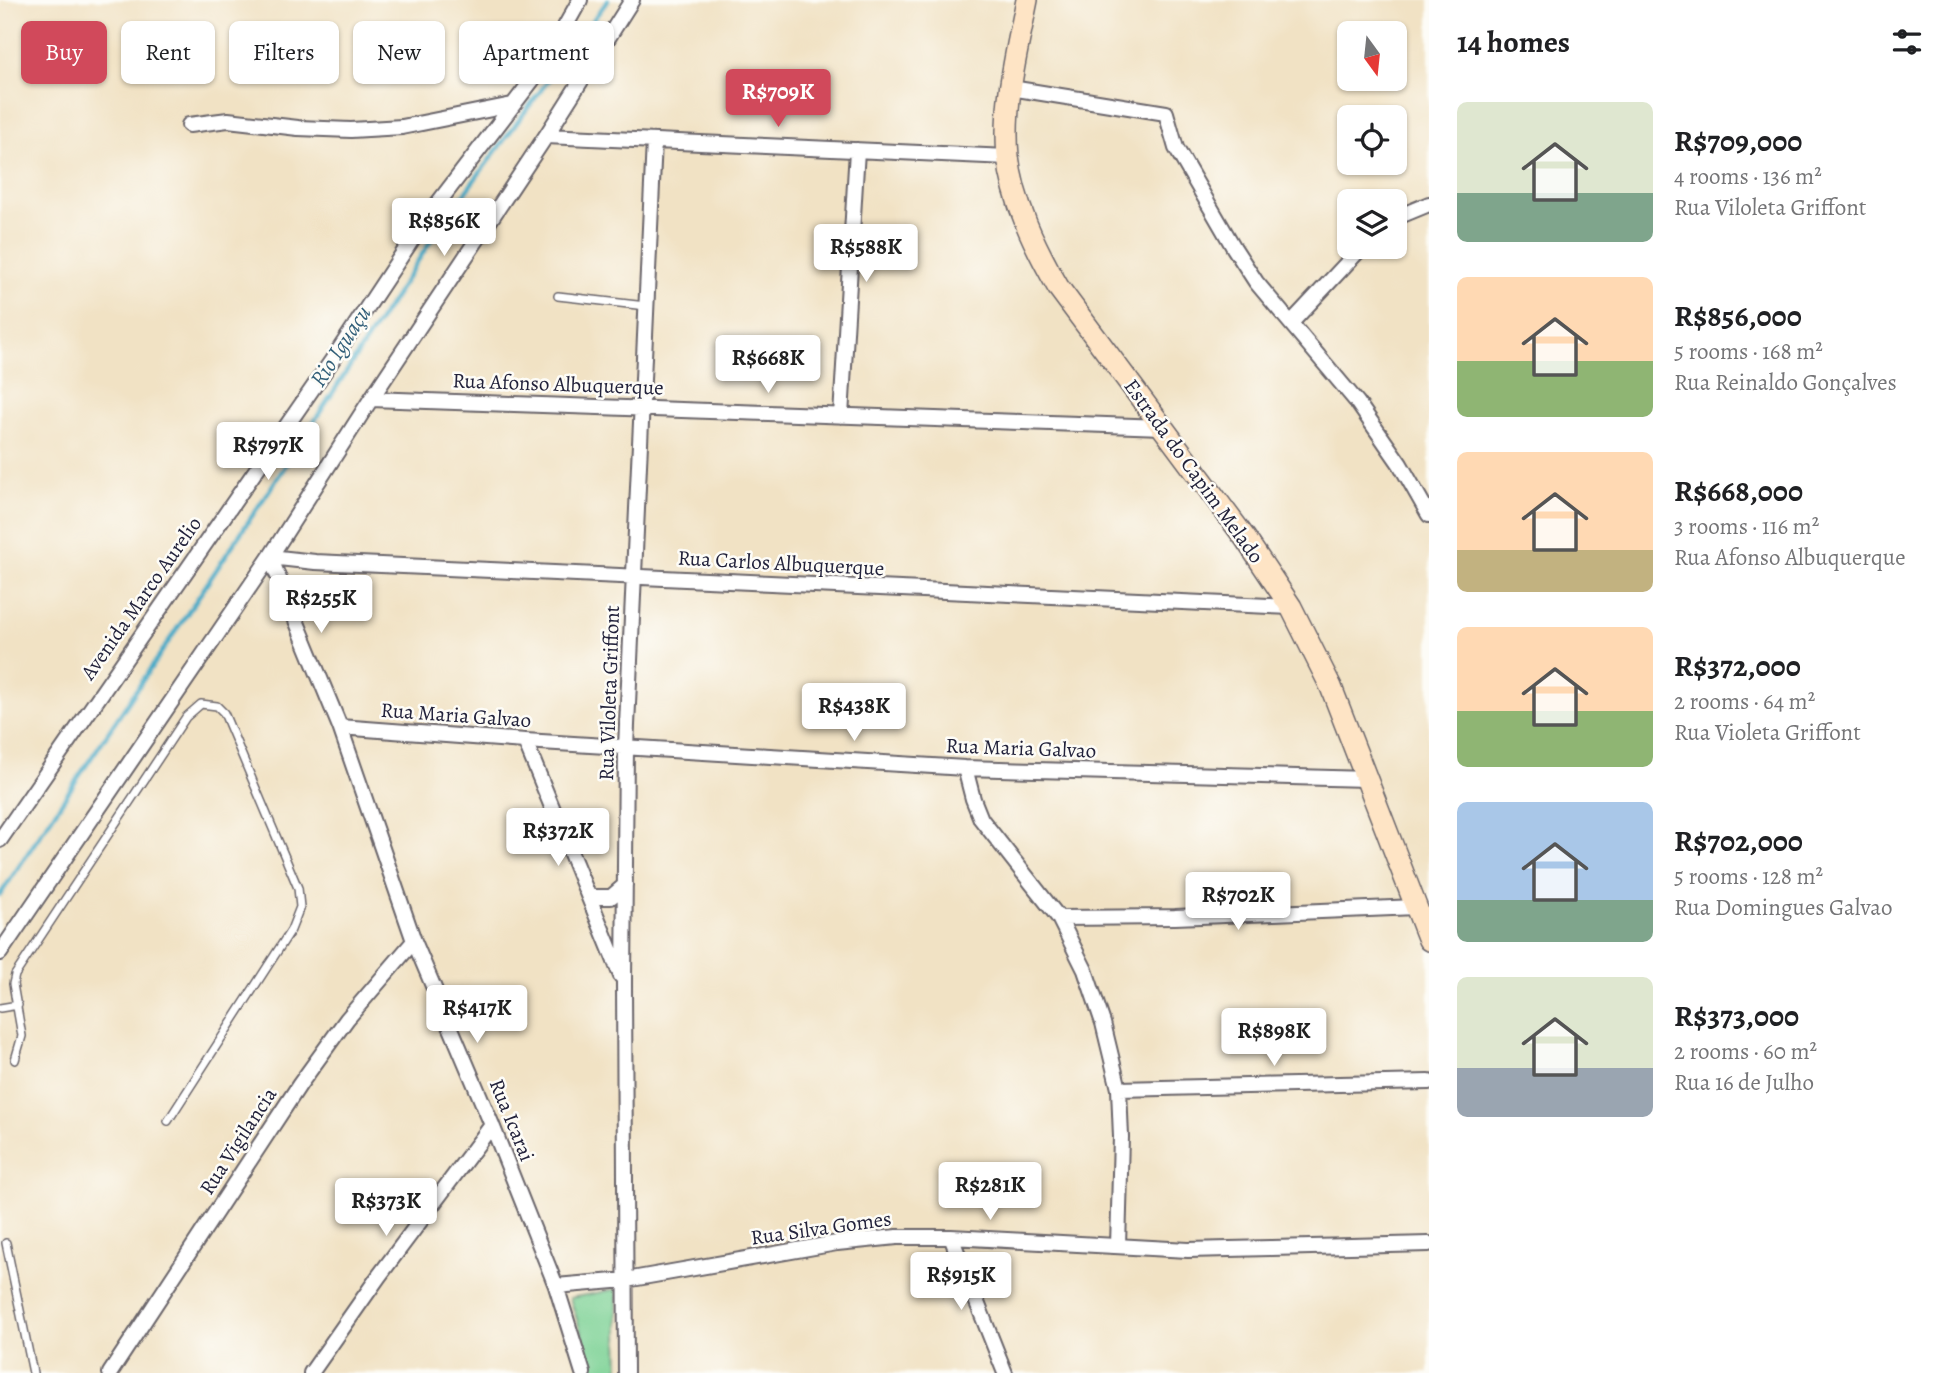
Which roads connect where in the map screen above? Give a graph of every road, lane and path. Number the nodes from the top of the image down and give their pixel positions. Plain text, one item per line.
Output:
1 (580, 0) edge
2 (632, 0) edge
3 (1027, 0) edge
4 (1011, 88) junction
5 (512, 105) junction
6 (189, 125) dead end
7 (546, 136) junction
8 (654, 141) junction
9 (857, 150) junction
10 (1008, 157) junction
11 (1429, 204) edge
12 (1407, 213) edge
13 (1351, 259) edge
14 (558, 296) dead end
15 (646, 306) junction
16 (1291, 323) junction
17 (371, 399) junction
18 (641, 407) junction
19 (841, 416) junction
20 (1163, 427) junction
21 (1429, 515) edge
22 (270, 556) junction
23 (635, 577) junction
24 (1291, 607) junction
25 (340, 727) junction
26 (525, 741) junction
27 (626, 747) junction
28 (965, 768) junction
29 (1367, 779) junction
30 (0, 840) edge
31 (625, 885) junction
32 (589, 897) junction
33 (1416, 907) junction
34 (1059, 918) junction
35 (1429, 940) edge
36 (414, 941) junction
37 (0, 953) edge
38 (624, 982) junction
39 (18, 1005) junction
40 (0, 1008) edge
41 (15, 1060) dead end
42 (1429, 1082) edge
43 (1119, 1089) junction
44 (168, 1121) dead end
45 (492, 1125) junction
46 (951, 1237) junction
47 (6, 1243) dead end
48 (1429, 1244) edge
49 (1118, 1246) junction
50 (625, 1280) junction
51 (556, 1286) junction
52 (33, 1373) edge
53 (110, 1373) edge
54 (311, 1373) edge
55 (583, 1373) edge
56 (626, 1373) edge
57 (1005, 1373) edge

1 - 5 street, Avenida Marco Aurelio
2 - 7 street
3 - 4 street, Estrada do Capim Melado
4 - 10 street, Estrada do Capim Melado
4 - 16 street
5 - 6 street
5 - 30 street, Avenida Marco Aurelio
7 - 8 street
7 - 17 street
8 - 9 street
8 - 15 street, Rua Viloleta Griffont
9 - 10 street
9 - 19 street
10 - 20 street, Estrada do Capim Melado
11 - 12 street
13 - 16 street
14 - 15 lane
15 - 18 street, Rua Viloleta Griffont
16 - 21 street
17 - 18 street, Rua Afonso Albuquerque
17 - 22 street
18 - 19 street, Rua Afonso Albuquerque
18 - 23 street, Rua Viloleta Griffont
19 - 20 street, Rua Afonso Albuquerque
20 - 24 street, Estrada do Capim Melado
22 - 23 street, Rua Carlos Albuquerque
22 - 25 street, Rua Icarai
22 - 37 street
23 - 24 street, Rua Carlos Albuquerque
23 - 27 street, Rua Viloleta Griffont
24 - 29 street, Estrada do Capim Melado
25 - 26 street, Rua Maria Galvao
25 - 36 street, Rua Icarai
26 - 27 street, Rua Maria Galvao
26 - 32 street
27 - 28 street, Rua Maria Galvao
27 - 31 street, Rua Viloleta Griffont
28 - 29 street, Rua Maria Galvao
28 - 34 street
29 - 33 street, Estrada do Capim Melado
31 - 32 street
31 - 38 street, Rua Viloleta Griffont
32 - 38 street
33 - 34 street
33 - 35 street, Estrada do Capim Melado
34 - 43 street
36 - 45 street, Rua Icarai
36 - 53 street, Rua Vigilancia
38 - 50 street, Rua Viloleta Griffont
39 - 40 lane
39 - 41 lane
39 - 44 lane
42 - 43 street
43 - 49 street
45 - 51 street, Rua Icarai
45 - 54 street
46 - 49 street, Rua Silva Gomes
46 - 50 street, Rua Silva Gomes
46 - 57 street
47 - 52 lane
48 - 49 street, Rua Silva Gomes
50 - 51 street, Rua Silva Gomes
50 - 56 street, Rua Viloleta Griffont
51 - 55 street, Rua Icarai

